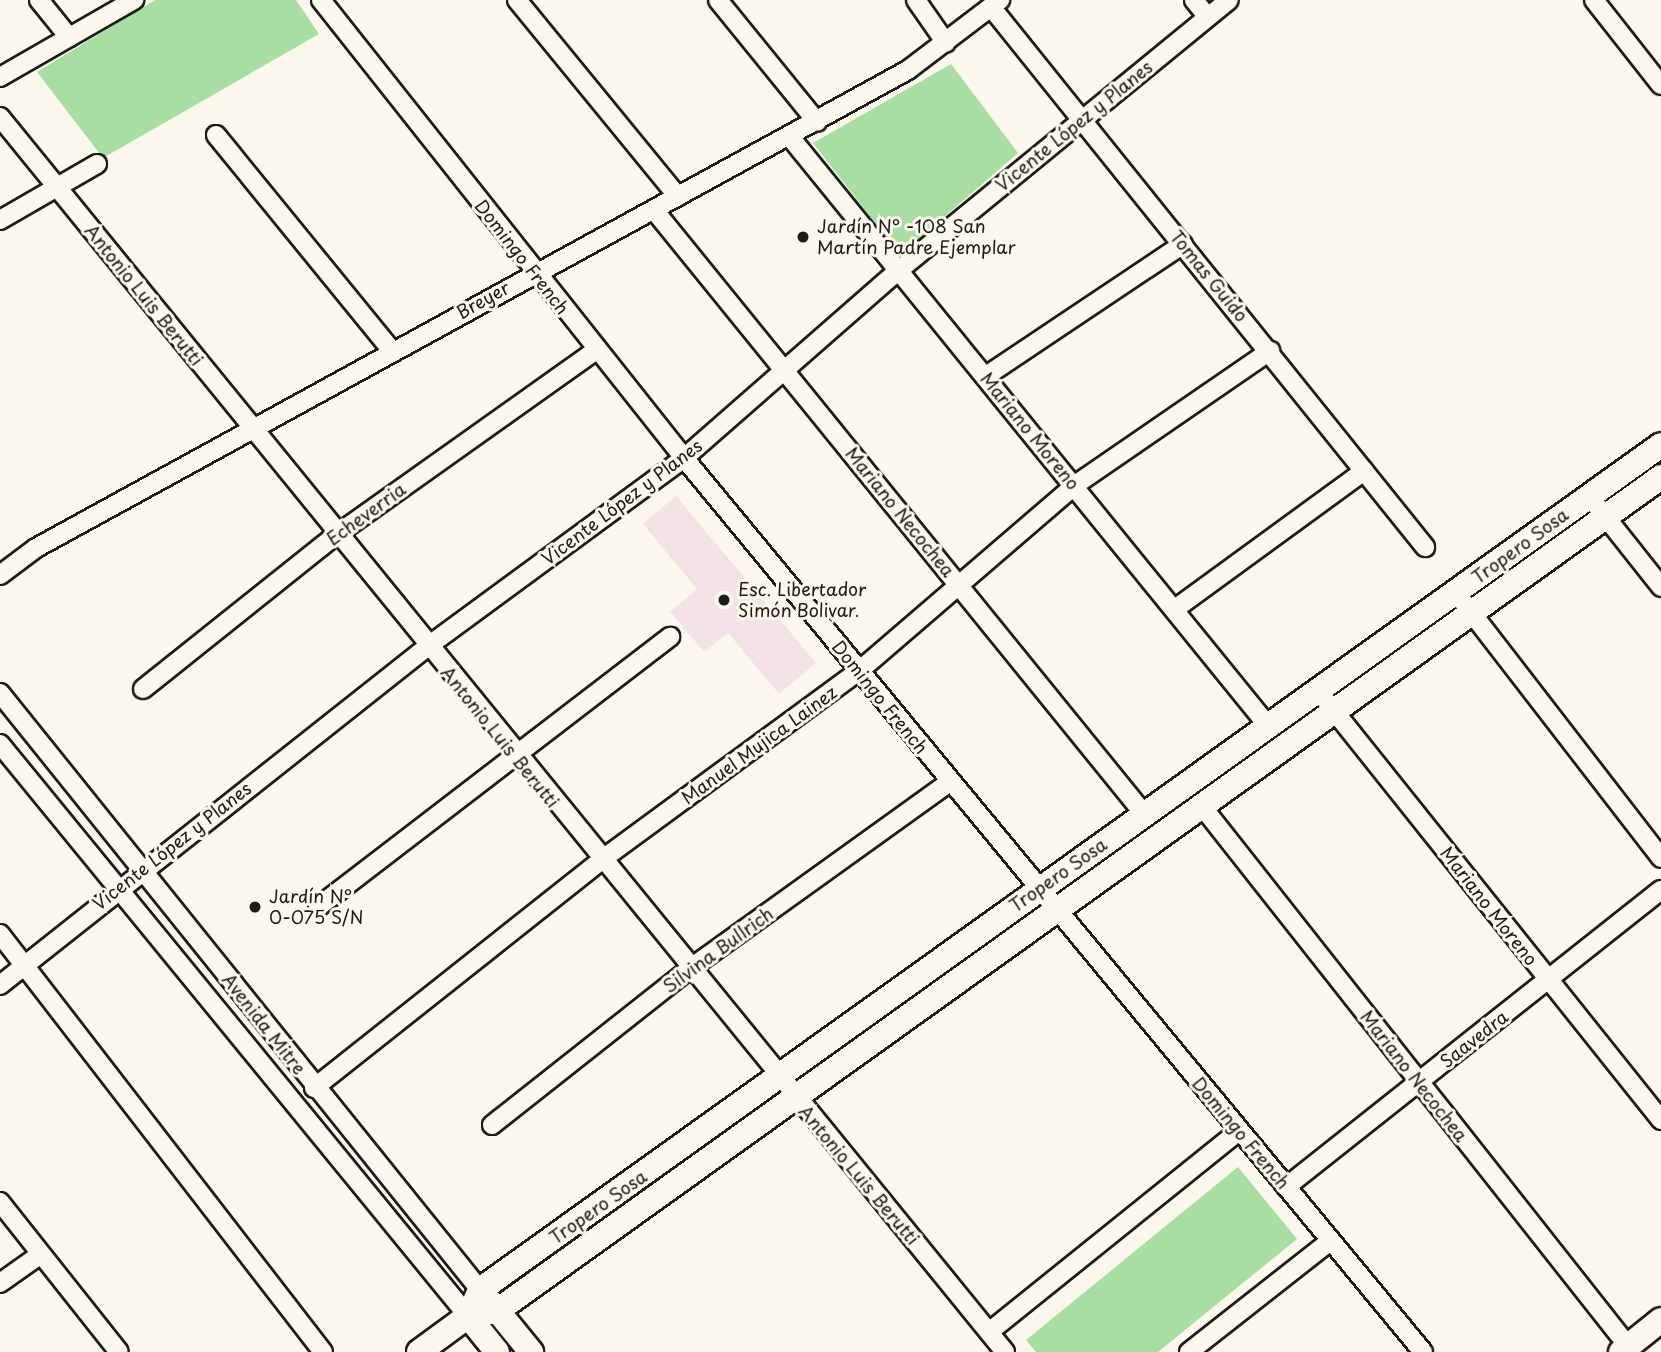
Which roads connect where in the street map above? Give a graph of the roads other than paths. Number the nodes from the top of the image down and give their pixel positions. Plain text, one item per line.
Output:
1 (39, 0) edge
2 (134, 0) edge
3 (321, 0) edge
4 (517, 0) edge
5 (718, 0) edge
6 (916, 0) edge
7 (1194, 0) edge
8 (1229, 0) edge
9 (1594, 0) edge
10 (996, 4) edge
11 (1208, 17) junction
12 (69, 37) junction
13 (946, 43) junction
14 (0, 76) edge
15 (1661, 85) edge
16 (0, 117) edge
17 (1083, 120) junction
18 (817, 122) junction
19 (215, 135) dead end
20 (790, 136) junction
21 (97, 164) dead end
22 (57, 186) junction
23 (678, 197) junction
24 (654, 210) junction
25 (0, 220) edge
26 (1183, 244) junction
27 (899, 270) junction
28 (534, 272) junction
29 (596, 350) junction
30 (392, 351) junction
31 (1270, 351) junction
32 (785, 371) junction
33 (986, 376) junction
34 (251, 430) junction
35 (1661, 445) edge
36 (684, 458) junction
37 (1364, 471) junction
38 (1661, 477) edge
39 (1075, 485) junction
40 (1589, 496) junction
41 (1605, 516) junction
42 (336, 535) junction
43 (1425, 547) dead end
44 (0, 575) edge
45 (959, 584) junction
46 (1661, 587) edge
47 (1456, 592) junction
48 (1175, 609) junction
49 (1472, 613) junction
50 (670, 637) dead end
51 (427, 647) junction
52 (859, 671) junction
53 (143, 689) dead end
54 (0, 693) edge
55 (1326, 701) junction
56 (1269, 727) junction
57 (0, 744) edge
58 (514, 754) junction
59 (950, 782) junction
60 (1201, 805) junction
61 (1144, 814) junction
62 (1661, 858) edge
63 (600, 861) junction
64 (141, 870) junction
65 (1037, 888) junction
66 (117, 889) junction
67 (1661, 890) edge
68 (318, 907) dead end
69 (1056, 911) junction
70 (0, 934) edge
71 (24, 965) junction
72 (688, 970) junction
73 (1548, 980) junction
74 (0, 985) edge
75 (778, 1079) junction
76 (1418, 1082) junction
77 (314, 1088) junction
78 (795, 1098) junction
79 (1661, 1120) edge
80 (492, 1125) dead end
81 (1239, 1131) junction
82 (1286, 1187) junction
83 (0, 1202) edge
84 (1330, 1241) junction
85 (41, 1254) junction
86 (0, 1283) edge
87 (480, 1290) junction
88 (497, 1311) junction
89 (468, 1316) junction
90 (1661, 1321) edge
91 (989, 1332) junction
92 (1625, 1349) edge
93 (119, 1352) edge
94 (323, 1352) edge
95 (419, 1352) edge
96 (497, 1352) edge
97 (531, 1352) edge
98 (1005, 1352) edge
99 (1189, 1352) edge
100 (1423, 1352) edge

1 - 12 street
2 - 12 street
3 - 28 street, Domingo French
4 - 23 street
5 - 18 street
6 - 13 street
7 - 11 street
8 - 11 street, Vicente López y Planes
9 - 15 street
10 - 13 street, Breyer
10 - 17 street, Tomas Guido
11 - 17 street, Vicente López y Planes
12 - 14 street
13 - 18 street, Breyer
16 - 22 street, Antonio Luis Berutti
17 - 26 street, Tomas Guido
17 - 27 street, Vicente López y Planes
18 - 20 street, Breyer
19 - 30 street
20 - 23 street, Breyer
20 - 27 street, Mariano Moreno
21 - 22 street
22 - 25 street
22 - 34 street, Antonio Luis Berutti
23 - 24 street, Breyer
24 - 28 street, Breyer
24 - 32 street, Mariano Necochea
26 - 31 street, Tomas Guido
26 - 33 street
27 - 32 street, Vicente López y Planes
27 - 33 street, Mariano Moreno
28 - 29 street, Domingo French
28 - 30 street, Breyer
29 - 36 street, Domingo French
29 - 42 street, Echeverria
30 - 34 street, Breyer
31 - 37 street, Tomas Guido
31 - 39 street, Manuel Mujica Lainez
32 - 36 street, Vicente López y Planes
32 - 45 street, Mariano Necochea
33 - 39 street, Mariano Moreno
34 - 42 street, Antonio Luis Berutti
34 - 44 street, Breyer
35 - 40 street, Tropero Sosa
36 - 51 street, Vicente López y Planes
36 - 52 street, Domingo French
37 - 43 street, Tomas Guido
37 - 48 street
38 - 41 street, Tropero Sosa
39 - 45 street, Manuel Mujica Lainez
39 - 48 street, Mariano Moreno
40 - 41 street
40 - 47 street, Tropero Sosa
41 - 46 street
41 - 49 street, Tropero Sosa
42 - 51 street, Antonio Luis Berutti
42 - 53 street, Echeverria
45 - 52 street, Manuel Mujica Lainez
45 - 61 street, Mariano Necochea
47 - 49 street
47 - 55 street, Tropero Sosa
48 - 56 street, Mariano Moreno
49 - 55 street, Tropero Sosa
49 - 62 street
50 - 58 street
51 - 58 street, Antonio Luis Berutti
51 - 64 street, Vicente López y Planes
52 - 59 street, Domingo French
52 - 63 street, Manuel Mujica Lainez
54 - 64 street, Avenida Mitre
55 - 56 street, Tropero Sosa
55 - 60 street, Tropero Sosa
55 - 73 street, Mariano Moreno
56 - 61 street, Tropero Sosa
57 - 66 street, Avenida Mitre
58 - 63 street, Antonio Luis Berutti
58 - 68 street
59 - 65 street, Domingo French
59 - 72 street, Silvina Bullrich
60 - 69 street, Tropero Sosa
60 - 76 street, Mariano Necochea
61 - 65 street, Tropero Sosa
63 - 72 street, Antonio Luis Berutti
63 - 77 street, Manuel Mujica Lainez
64 - 66 street, Vicente López y Planes
64 - 77 street, Avenida Mitre
65 - 69 street, Domingo French
65 - 75 street, Tropero Sosa
66 - 71 street, Vicente López y Planes
66 - 89 street, Avenida Mitre
67 - 73 street, Saavedra
69 - 78 street, Tropero Sosa
69 - 81 street, Domingo French
70 - 71 street
71 - 74 street, Vicente López y Planes
71 - 94 street
72 - 75 street, Antonio Luis Berutti
72 - 80 street, Silvina Bullrich
73 - 76 street, Saavedra
73 - 79 street, Mariano Moreno
75 - 78 street, Antonio Luis Berutti
75 - 87 street, Tropero Sosa
76 - 82 street, Saavedra
76 - 92 street, Mariano Necochea
77 - 87 street, Avenida Mitre
78 - 88 street, Tropero Sosa
78 - 91 street, Antonio Luis Berutti
81 - 82 street, Domingo French
81 - 91 street
82 - 84 street, Domingo French
83 - 85 street
84 - 99 street
84 - 100 street, Domingo French
85 - 86 street
85 - 93 street
87 - 88 street, Avenida Mitre
87 - 89 street, Tropero Sosa
88 - 89 street, Tropero Sosa
88 - 97 street, Avenida Mitre
89 - 95 street, Tropero Sosa
89 - 96 street, Avenida Mitre
90 - 92 street
91 - 98 street, Antonio Luis Berutti

